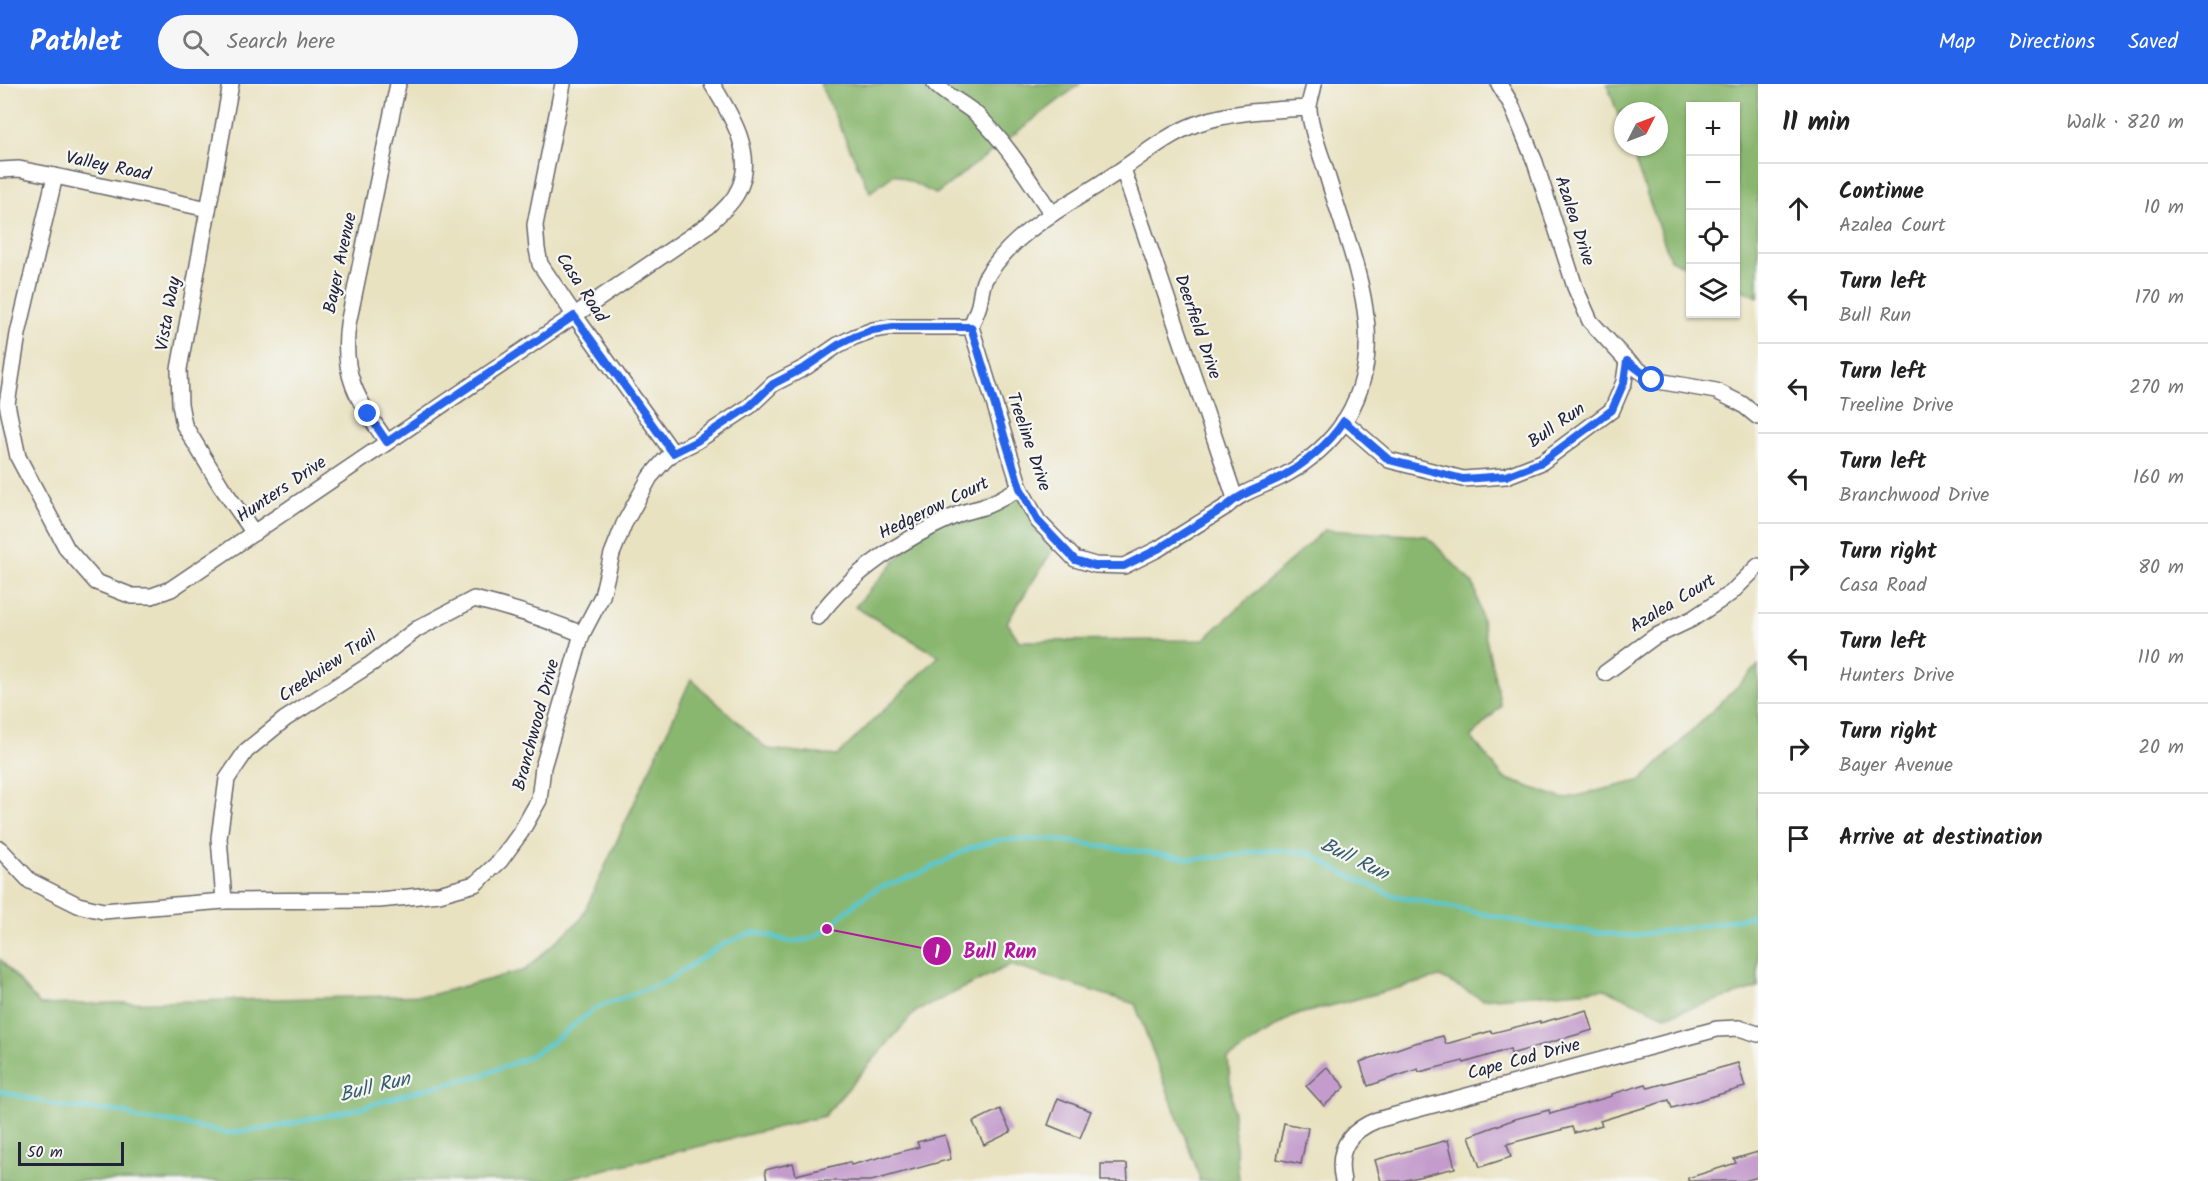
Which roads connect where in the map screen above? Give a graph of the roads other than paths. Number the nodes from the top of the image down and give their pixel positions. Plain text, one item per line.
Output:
1 (231, 84) edge
2 (399, 84) edge
3 (563, 84) edge
4 (712, 84) edge
5 (934, 84) edge
6 (1314, 84) edge
7 (1499, 84) edge
8 (1309, 108) junction
9 (1123, 169) junction
10 (0, 170) edge
11 (56, 176) junction
12 (208, 209) junction
13 (1052, 214) junction
14 (574, 316) junction
15 (971, 327) junction
16 (1627, 361) junction
17 (1758, 417) edge
18 (1344, 421) junction
19 (387, 442) junction
20 (673, 453) junction
21 (1020, 488) junction
22 (1234, 498) junction
23 (254, 533) junction
24 (1758, 566) edge
25 (818, 617) dead end
26 (582, 634) junction
27 (1605, 673) dead end
28 (0, 849) edge
29 (224, 901) junction
30 (1758, 1034) edge
31 (1343, 1181) edge

1 - 12 street, Vista Way
2 - 19 street, Bayer Avenue
3 - 14 street, Casa Road
4 - 14 street, Hunters Drive
5 - 13 street
6 - 8 street, Treeline Drive
7 - 16 street, Azalea Drive
8 - 9 street
8 - 18 street, Treeline Drive
9 - 13 street
9 - 22 street, Deerfield Drive
10 - 11 street, Valley Road
11 - 12 street, Valley Road
11 - 23 street, Hunters Drive
12 - 23 street, Vista Way
13 - 15 street
14 - 19 street, Hunters Drive
14 - 20 street, Casa Road
15 - 20 street, Branchwood Drive
15 - 21 street, Treeline Drive
16 - 17 street
16 - 18 street, Bull Run
18 - 22 street, Treeline Drive
19 - 23 street, Hunters Drive
20 - 26 street, Branchwood Drive
21 - 22 street, Treeline Drive
21 - 25 street, Hedgerow Court
24 - 27 street, Azalea Court
26 - 29 street, Branchwood Drive
26 - 29 street, Creekview Trail
28 - 29 street, Branchwood Drive
30 - 31 street, Cape Cod Drive

